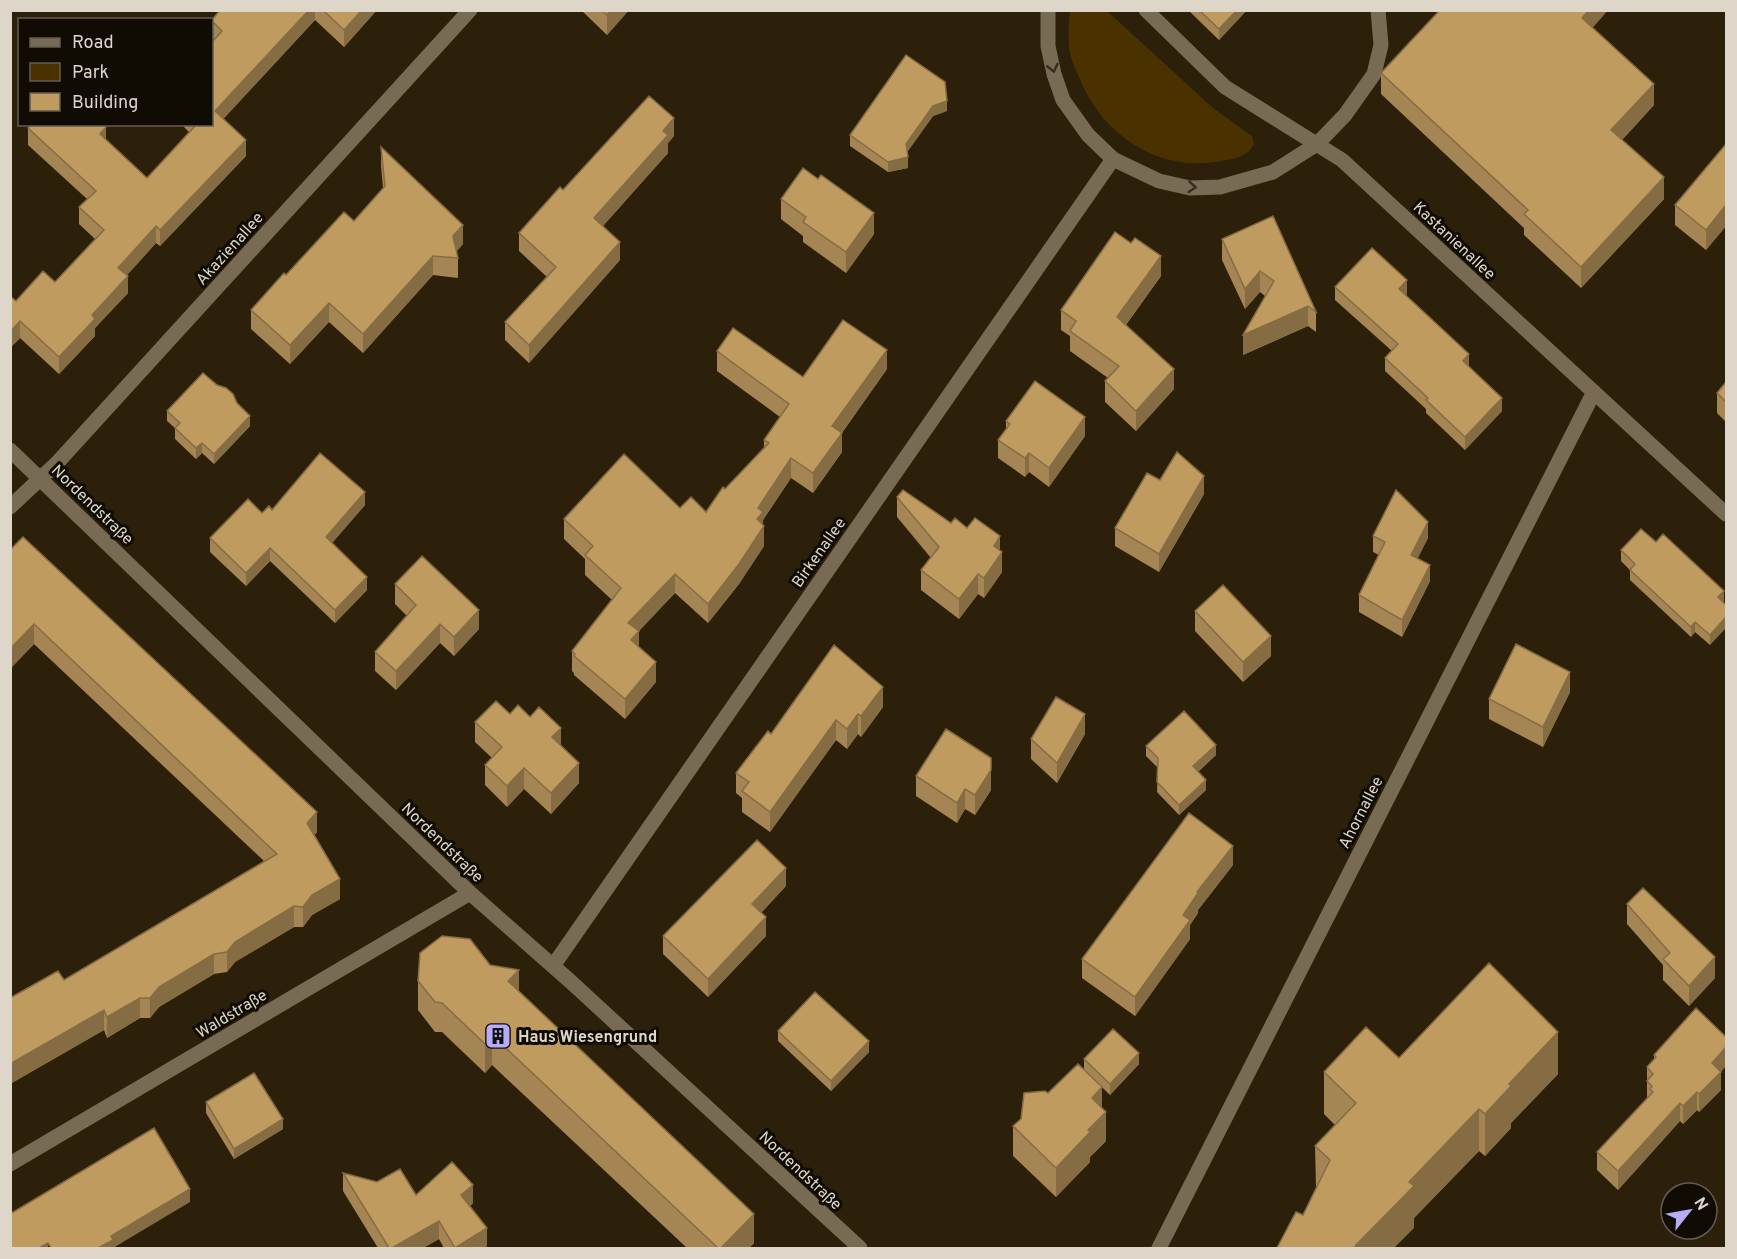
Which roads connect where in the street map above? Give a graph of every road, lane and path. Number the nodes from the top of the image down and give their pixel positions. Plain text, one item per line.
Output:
1 (470, 10) edge
2 (1048, 10) edge
3 (1146, 10) edge
4 (1378, 10) edge
5 (1317, 144) junction
6 (1113, 159) junction
7 (1594, 392) junction
8 (10, 450) edge
9 (40, 478) junction
10 (10, 507) edge
11 (1726, 514) edge
12 (470, 893) junction
13 (553, 966) junction
14 (10, 1164) edge
15 (860, 1248) edge
16 (1159, 1248) edge

1 - 9 street, Akazienallee
2 -> 6 street
3 - 5 street, Kastanienallee
4 - 5 street
6 -> 5 street
5 - 7 street, Kastanienallee
6 - 13 street, Birkenallee
7 - 11 street, Kastanienallee
7 - 16 street, Ahornallee
8 - 9 street, Nordendstraße
9 - 10 street, Akazienallee
9 - 12 street, Nordendstraße
12 - 13 street, Nordendstraße
12 - 14 street, Waldstraße
13 - 15 street, Nordendstraße

